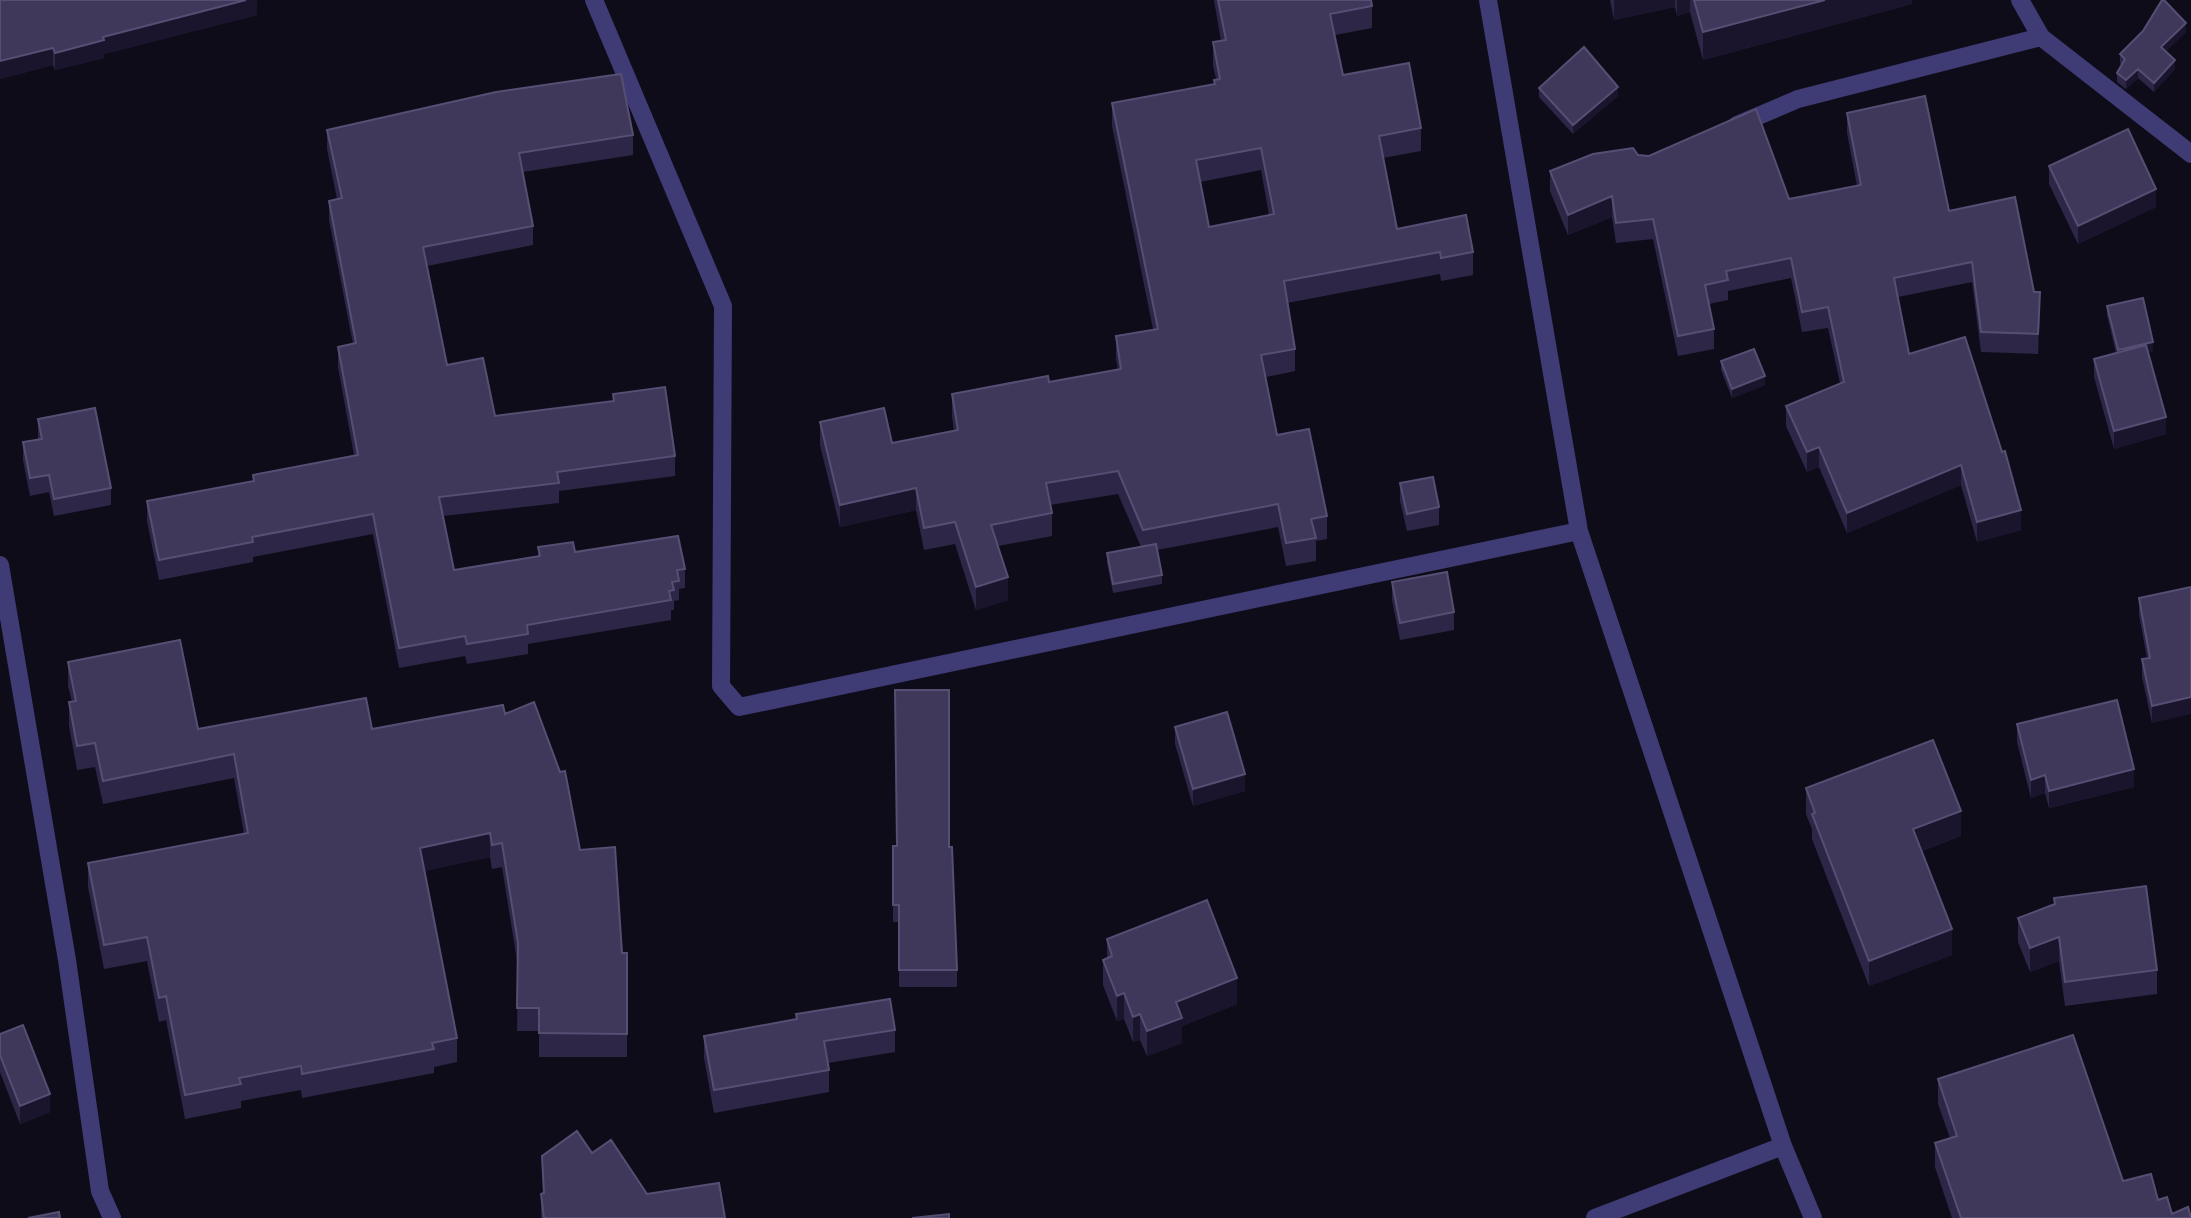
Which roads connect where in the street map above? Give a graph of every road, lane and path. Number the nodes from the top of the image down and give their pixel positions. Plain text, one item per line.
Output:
1 (594, 0) edge
2 (1488, 0) edge
3 (2020, 0) edge
4 (2041, 37) junction
5 (1715, 135) edge
6 (2191, 154) edge
7 (1579, 531) junction
8 (0, 565) edge
9 (1783, 1146) junction
10 (112, 1218) edge
11 (1595, 1218) edge
12 (1813, 1218) edge

1 - 7 street
2 - 7 street
3 - 4 street
4 - 5 street
4 - 6 street
7 - 9 street
8 - 10 street
9 - 11 street
9 - 12 street

